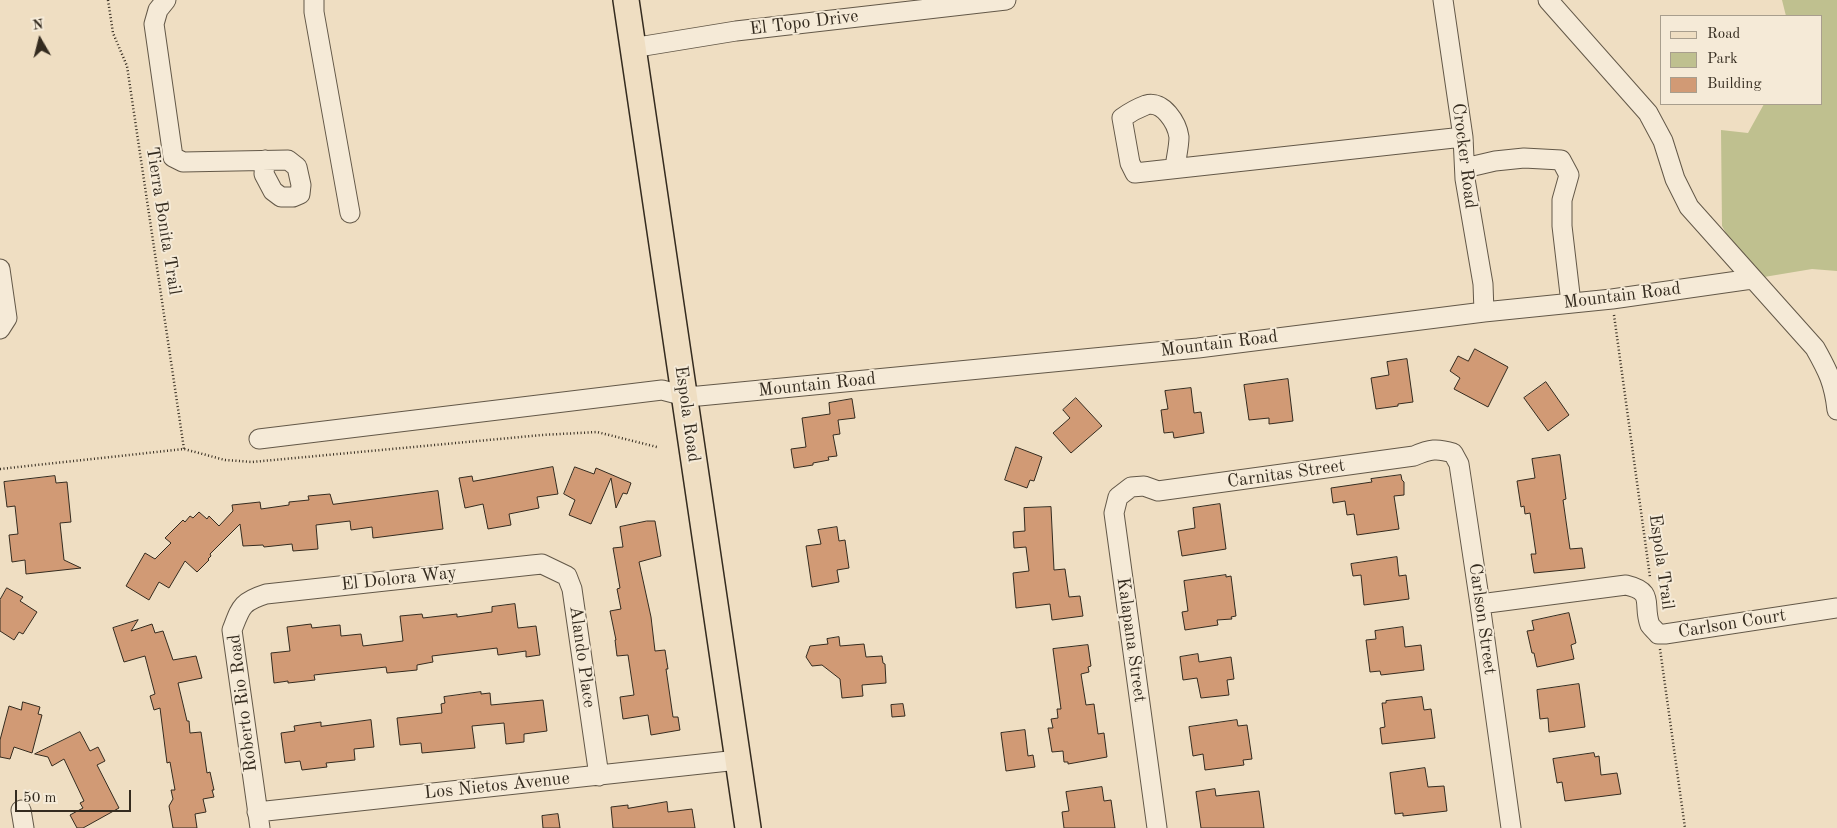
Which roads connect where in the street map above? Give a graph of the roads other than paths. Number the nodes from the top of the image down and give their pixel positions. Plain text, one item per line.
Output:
1 (166, 0) edge
2 (314, 0) edge
3 (626, 0) edge
4 (1006, 0) edge
5 (1444, 0) edge
6 (1548, 0) edge
7 (632, 48) junction
8 (1463, 137) junction
9 (266, 160) dead end
10 (1175, 168) dead end
11 (1465, 168) junction
12 (350, 214) dead end
13 (0, 270) edge
14 (1752, 279) junction
15 (1571, 303) junction
16 (1484, 312) junction
17 (0, 329) edge
18 (685, 396) junction
19 (1837, 410) edge
20 (259, 439) dead end
21 (1414, 456) joint
22 (1158, 492) joint
23 (532, 565) joint
24 (266, 594) joint
25 (1480, 604) junction
26 (1837, 608) edge
27 (738, 760) junction
28 (599, 776) junction
29 (258, 820) edge
30 (748, 828) edge
31 (1157, 828) edge
32 (1510, 828) edge

1 - 9 street
2 - 12 street
3 - 7 main road, Espola Road
4 - 7 street, El Topo Drive
5 - 8 street, Crocker Road
6 - 14 street
7 - 18 main road, Espola Road
8 - 10 street
8 - 11 street, Crocker Road
11 - 15 street
11 - 16 street, Crocker Road
13 - 17 street
14 - 15 street, Mountain Road
14 - 19 street
15 - 16 street, Mountain Road
16 - 18 street, Mountain Road
18 - 20 street, Mountain Road
18 - 27 main road, Espola Road
21 - 22 street, Carnitas Street
21 - 25 street, Carlson Street
22 - 31 street, Kalapana Street
23 - 24 street, El Dolora Way
23 - 28 street, Alando Place
24 - 29 street, Roberto Rio Road
25 - 26 street, Carlson Court
25 - 32 street, Carlson Street
27 - 28 street, Los Nietos Avenue
27 - 30 main road, Espola Road
28 - 29 street, Los Nietos Avenue

